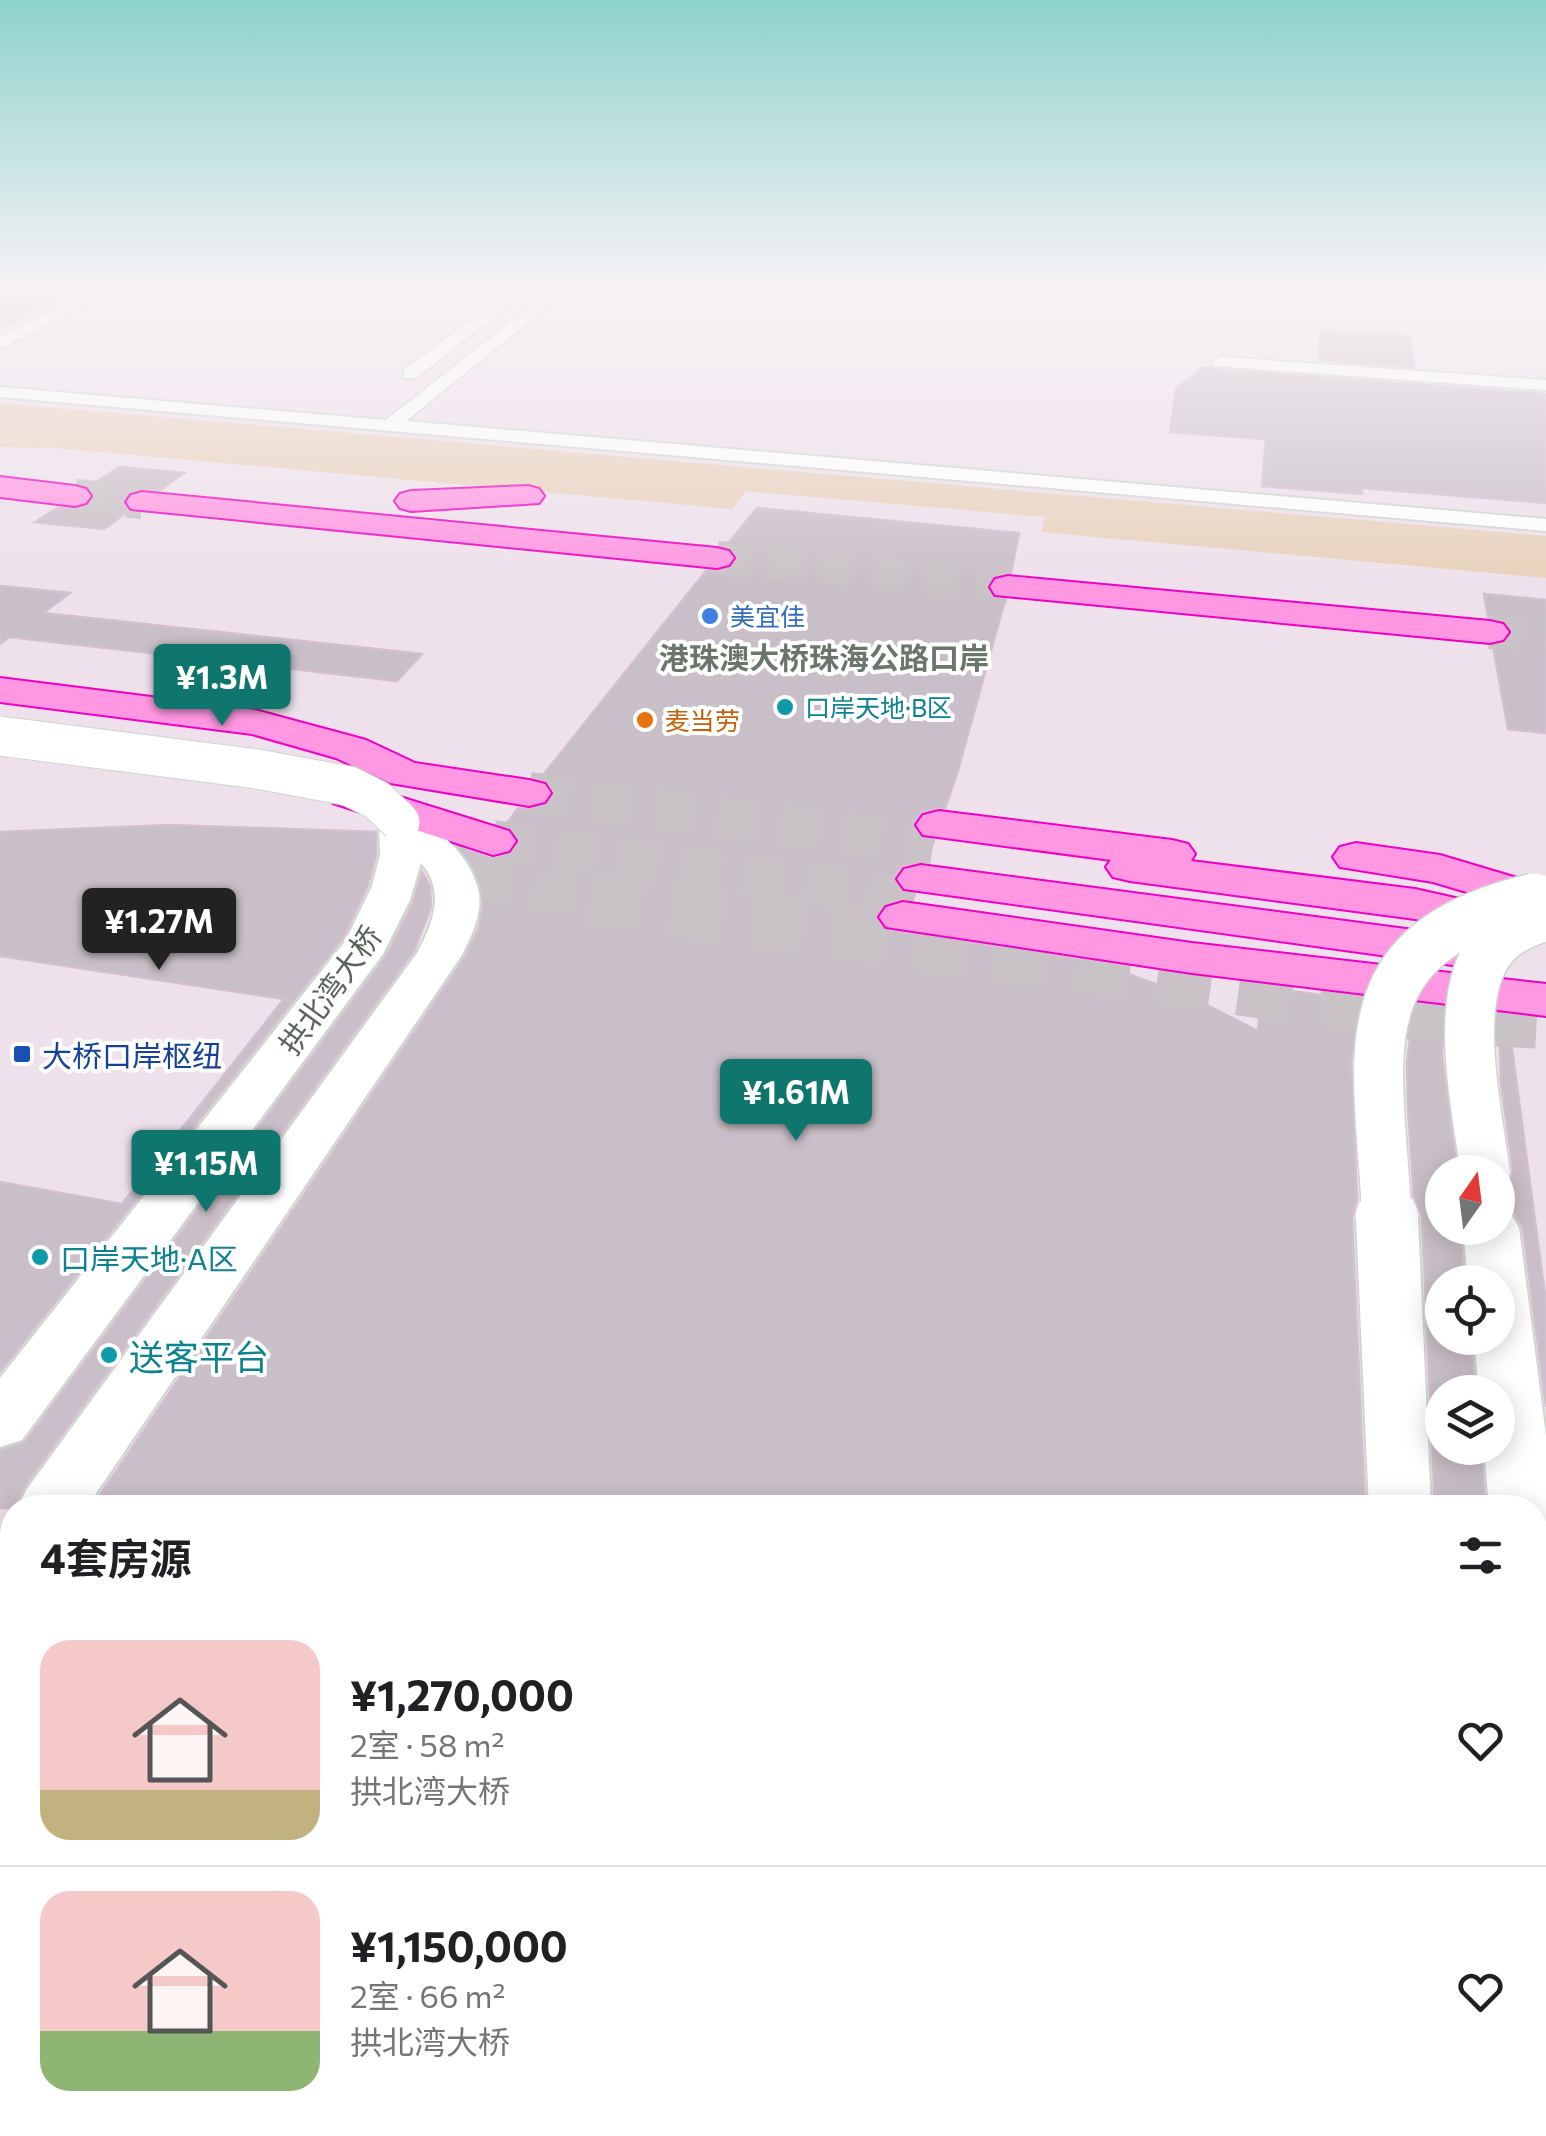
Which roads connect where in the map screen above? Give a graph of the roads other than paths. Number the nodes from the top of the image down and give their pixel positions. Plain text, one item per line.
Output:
1 (440, 386) edge
2 (0, 392) edge
3 (389, 426) junction
4 (0, 488) edge
5 (75, 496) tunnel mouth
6 (528, 496) dead end
7 (142, 502) tunnel mouth
8 (208, 508) junction
9 (1546, 525) edge
10 (717, 558) tunnel mouth
11 (1008, 587) tunnel mouth
12 (1490, 632) tunnel mouth
13 (0, 690) edge
14 (188, 715) junction
15 (0, 736) edge
16 (518, 809) junction
17 (388, 814) junction
18 (926, 862) junction
19 (1546, 895) edge
20 (1546, 904) edge
21 (1546, 916) edge
22 (1546, 925) edge
23 (1546, 933) edge
24 (1546, 964) edge
25 (1546, 981) edge
26 (1546, 1000) edge
27 (1483, 1155) edge
28 (1506, 1355) edge
29 (0, 1423) edge
30 (59, 1495) edge
31 (1399, 1495) edge
32 (1521, 1495) edge

1 - 3 street
2 - 3 street
3 - 9 street
4 - 5 highway
6 - 8 highway
7 - 8 highway
8 - 10 highway
11 - 12 highway
13 - 14 highway
14 - 16 highway
14 - 16 highway
14 - 17 highway
15 - 17 main road, bridge
16 - 17 highway
17 - 29 main road, 拱北湾大桥
17 - 30 main road
18 - 20 highway
18 - 22 highway
18 - 23 highway
18 - 24 highway
18 - 25 highway
18 - 26 highway
19 - 31 main road, bridge
21 - 27 main road, bridge
28 - 32 main road

